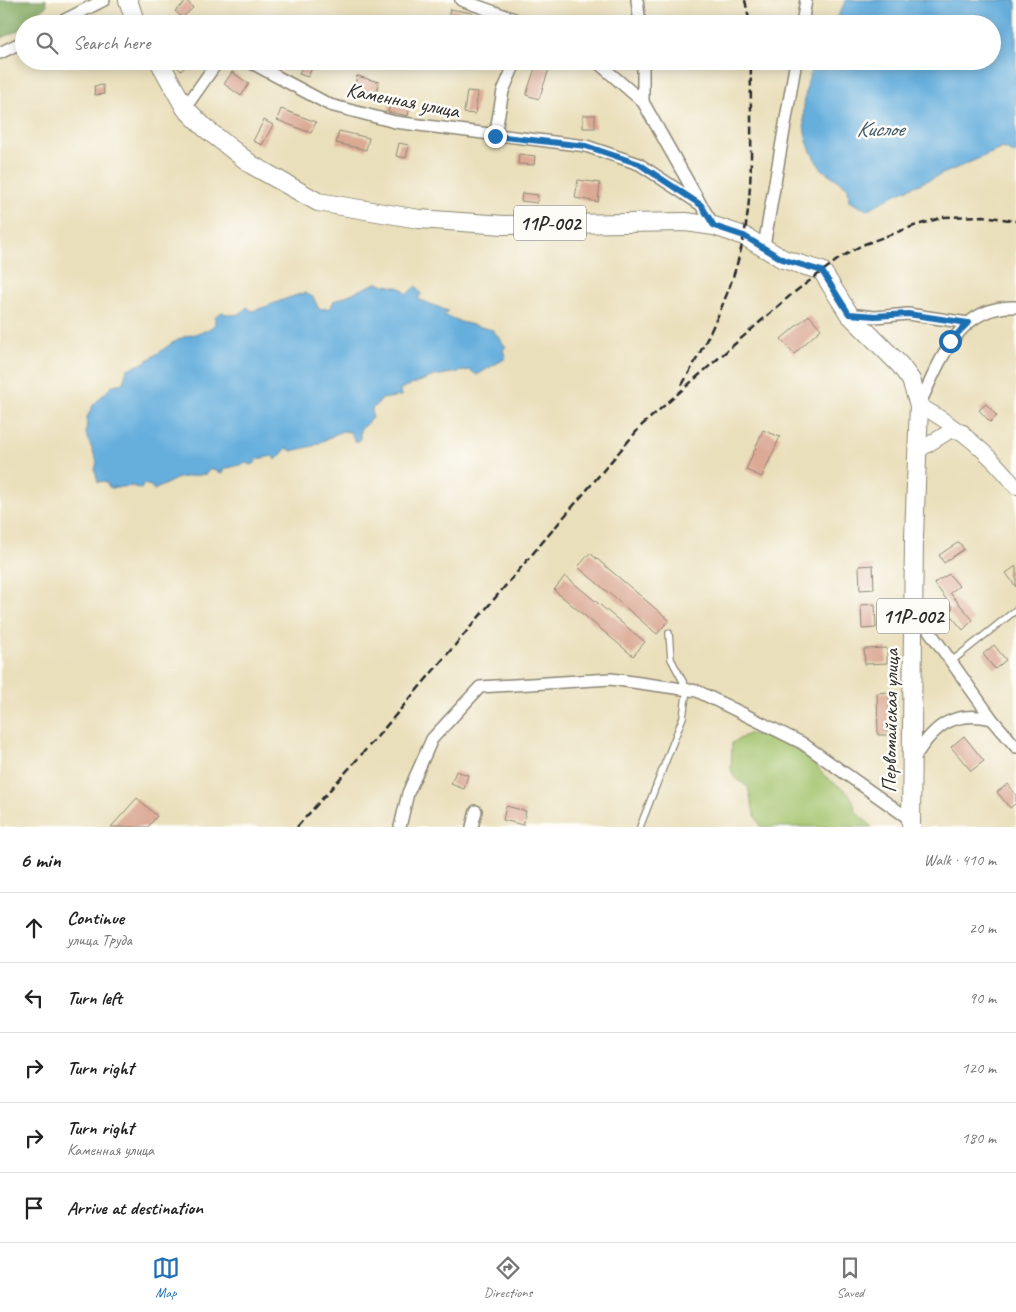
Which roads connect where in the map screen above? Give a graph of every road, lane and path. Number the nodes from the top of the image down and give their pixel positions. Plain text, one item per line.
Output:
1 (104, 0) edge
2 (128, 0) edge
3 (461, 0) edge
4 (637, 0) edge
5 (806, 0) edge
6 (75, 15) edge
7 (133, 15) edge
8 (503, 15) edge
9 (639, 15) edge
10 (804, 15) edge
11 (15, 46) edge
12 (0, 53) edge
13 (164, 70) edge
14 (212, 70) edge
15 (265, 70) edge
16 (512, 70) edge
17 (606, 70) edge
18 (643, 70) edge
19 (794, 70) edge
20 (643, 102) junction
21 (185, 108) junction
22 (495, 136) junction
23 (701, 205) junction
24 (714, 226) junction
25 (764, 246) junction
26 (1016, 307) edge
27 (849, 314) junction
28 (968, 323) junction
29 (919, 405) junction
30 (962, 432) junction
31 (918, 451) junction
32 (1016, 487) edge
33 (913, 608) junction
34 (1016, 610) edge
35 (669, 633) dead end
36 (952, 661) junction
37 (687, 689) junction
38 (992, 719) junction
39 (1016, 747) edge
40 (912, 762) junction
41 (476, 811) dead end
42 (911, 824) edge
43 (400, 827) edge
44 (472, 827) edge
45 (640, 827) edge

1 - 6 street
2 - 7 main road
3 - 8 street
4 - 9 street
5 - 10 street
11 - 12 street
13 - 21 main road, 11Р-002
14 - 21 street
15 - 22 street, Каменная улица
16 - 22 street
17 - 20 street
18 - 20 street
19 - 25 street
20 - 23 street
21 - 24 main road, 11Р-002
22 - 23 street, Каменная улица
23 - 24 street, Каменная улица
24 - 25 main road, 11Р-002
25 - 27 main road, 11Р-002
26 - 28 street
27 - 28 street
27 - 29 main road, 11Р-002
28 - 29 street
29 - 30 street
29 - 31 main road, Первомайская улица / 11Р-002
30 - 31 street
30 - 32 street
31 - 33 main road, Первомайская улица / 11Р-002
33 - 36 street
33 - 40 main road, Первомайская улица / 11Р-002
34 - 36 lane
35 - 37 lane
36 - 38 street
37 - 42 street
37 - 43 street
37 - 45 lane
38 - 39 street
38 - 40 street
40 - 42 main road, Первомайская улица / 11Р-002
41 - 44 street

